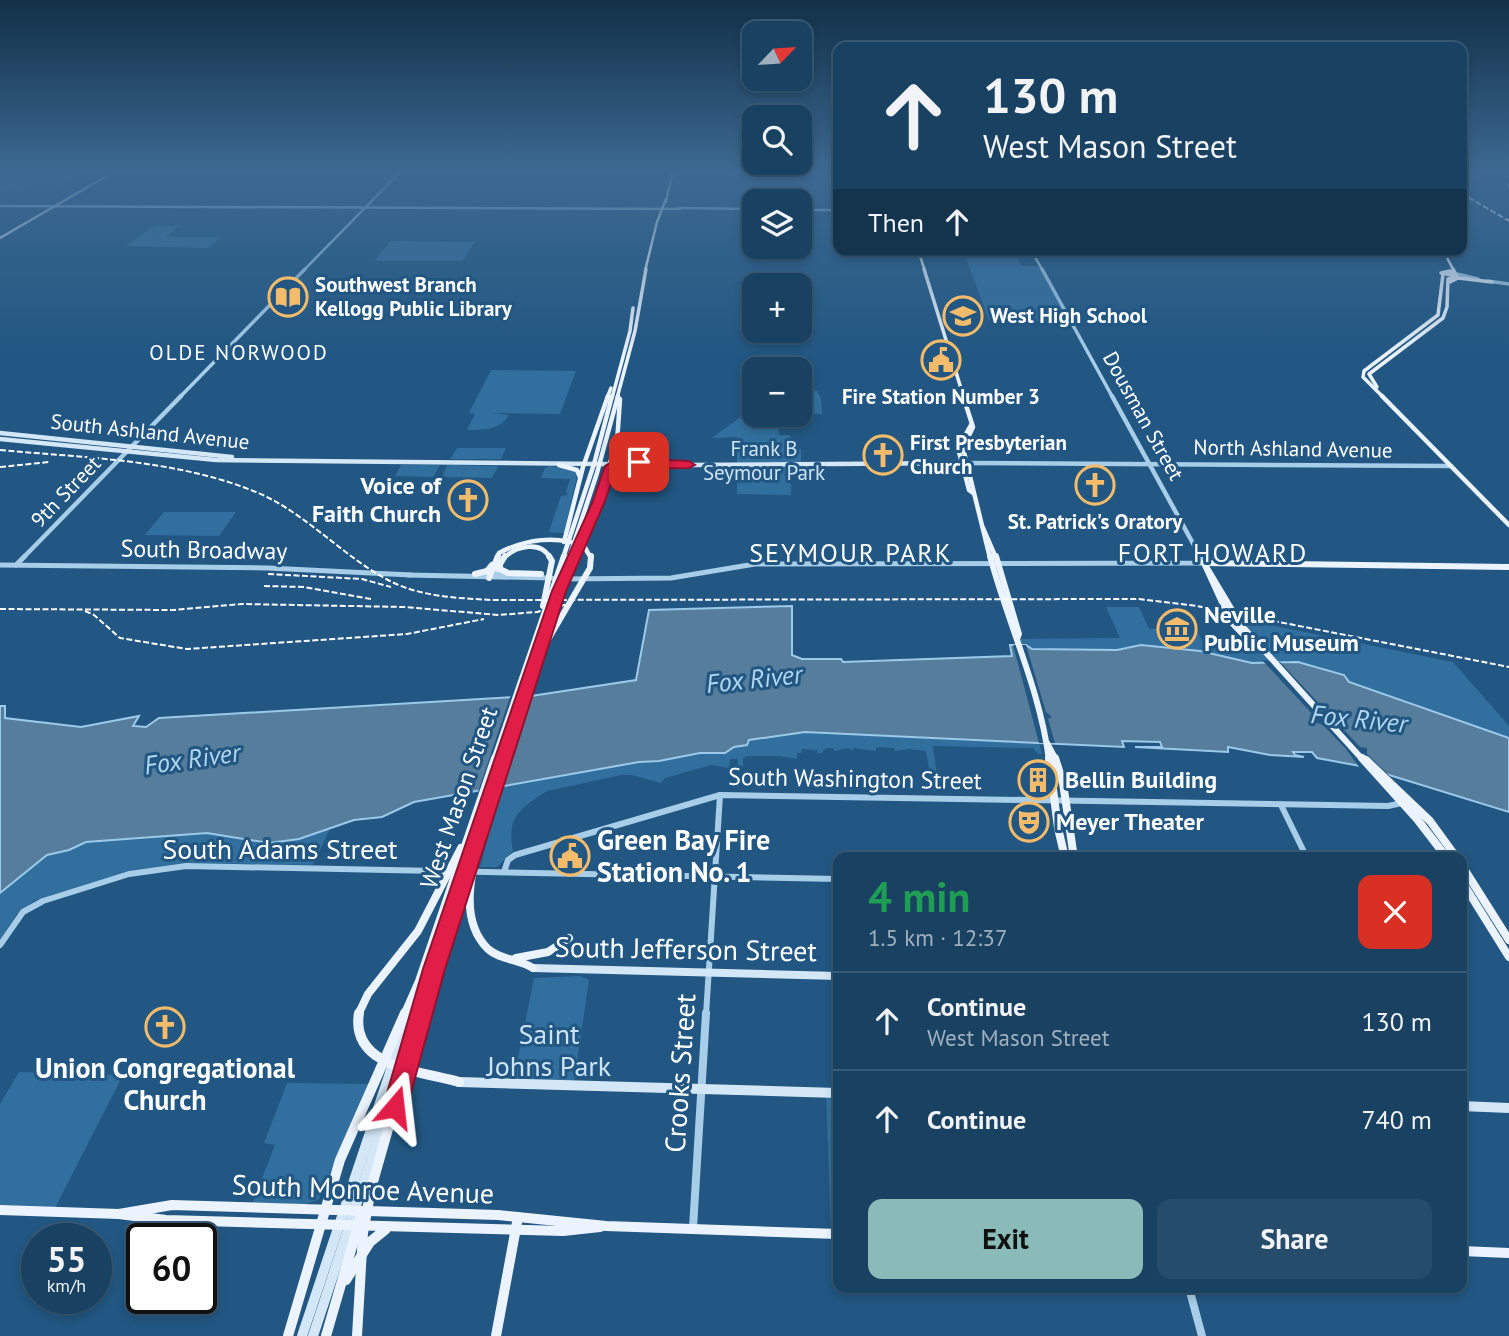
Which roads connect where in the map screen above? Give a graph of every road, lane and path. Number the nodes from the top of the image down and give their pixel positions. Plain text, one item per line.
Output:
1 (341, 232) edge
2 (656, 232) edge
3 (920, 256) edge
4 (1034, 256) edge
5 (1443, 256) edge
6 (1444, 256) edge
7 (1443, 273) junction
8 (1455, 274) junction
9 (1486, 280) joint
10 (1492, 282) junction
11 (1449, 283) junction
12 (1509, 283) edge
13 (621, 373) junction
14 (1366, 373) junction
15 (0, 433) edge
16 (0, 439) edge
17 (137, 441) junction
18 (616, 442) junction
19 (118, 446) junction
20 (131, 447) junction
21 (600, 451) junction
22 (125, 453) junction
23 (140, 454) junction
24 (208, 458) junction
25 (119, 460) junction
26 (627, 462) junction
27 (493, 463) junction
28 (585, 463) junction
29 (964, 463) junction
30 (1149, 463) junction
31 (611, 464) junction
32 (559, 465) junction
33 (689, 465) junction
34 (1451, 466) junction
35 (580, 479) junction
36 (1509, 525) edge
37 (498, 558) junction
38 (995, 562) junction
39 (1203, 563) junction
40 (0, 565) edge
41 (16, 565) junction
42 (1509, 567) edge
43 (566, 572) junction
44 (475, 574) junction
45 (541, 574) junction
46 (558, 574) junction
47 (408, 575) junction
48 (492, 576) junction
49 (617, 578) junction
50 (539, 625) junction
51 (536, 659) junction
52 (1357, 752) junction
53 (501, 769) junction
54 (720, 794) junction
55 (1060, 801) junction
56 (1406, 802) junction
57 (1281, 805) junction
58 (469, 835) junction
59 (1064, 852) edge
60 (1073, 852) edge
61 (1304, 852) edge
62 (1443, 852) edge
63 (1453, 852) edge
64 (504, 872) junction
65 (1467, 874) edge
66 (715, 878) junction
67 (833, 879) edge
68 (1467, 890) edge
69 (569, 938) dead end
70 (1509, 940) edge
71 (0, 945) edge
72 (1509, 957) edge
73 (504, 958) junction
74 (709, 974) junction
75 (833, 976) edge
76 (424, 983) junction
77 (701, 1089) junction
78 (833, 1093) edge
79 (1467, 1106) edge
80 (1509, 1108) edge
81 (0, 1210) edge
82 (325, 1211) junction
83 (362, 1212) junction
84 (119, 1214) junction
85 (518, 1217) junction
86 (321, 1226) junction
87 (606, 1226) junction
88 (358, 1227) junction
89 (389, 1227) junction
90 (693, 1228) junction
91 (516, 1231) junction
92 (833, 1234) edge
93 (1467, 1251) edge
94 (1509, 1253) edge
95 (328, 1272) junction
96 (1190, 1293) edge
97 (329, 1324) junction
98 (288, 1336) edge
99 (302, 1336) edge
100 (313, 1336) edge
101 (326, 1336) edge
102 (358, 1336) edge
103 (496, 1336) edge
104 (1202, 1336) edge

1 - 17 street, 9th Street
2 - 13 main road, West Mason Street
3 - 29 main road
4 - 30 street, Dousman Street
5 - 7 main road
6 - 8 main road
7 - 8 main road
7 - 14 main road
8 - 9 main road
8 - 10 street
8 - 11 main road
9 - 12 street
10 - 11 main road
10 - 12 street
11 - 14 main road
13 - 18 main road
13 - 21 main road, West Mason Street
13 - 28 main road
14 - 34 main road
15 - 19 main road, South Ashland Avenue
16 - 22 main road, South Ashland Avenue
17 - 19 main road
17 - 20 street, 9th Street
18 - 26 main road
18 - 31 main road
19 - 20 main road, South Ashland Avenue
20 - 22 street, 9th Street
20 - 24 main road, South Ashland Avenue
21 - 43 main road, West Mason Street
21 - 46 main road, West Mason Street
22 - 23 main road, South Ashland Avenue
22 - 25 street, 9th Street
23 - 24 main road, South Ashland Avenue
23 - 25 main road
24 - 27 main road, South Ashland Avenue
25 - 41 street, 9th Street
26 - 31 main road, South Ashland Avenue
26 - 33 main road, South Ashland Avenue
27 - 28 main road, South Ashland Avenue
27 - 32 main road, South Ashland Avenue
28 - 31 main road, South Ashland Avenue
28 - 32 main road, South Ashland Avenue
28 - 35 main road
29 - 30 street, North Ashland Avenue
29 - 33 main road, South Ashland Avenue
29 - 38 main road
30 - 34 street, North Ashland Avenue
30 - 39 street, Dousman Street
31 - 33 main road, South Ashland Avenue
31 - 43 main road
32 - 35 main road
34 - 36 main road
35 - 46 main road
37 - 44 main road
37 - 45 main road
37 - 48 main road
37 - 50 main road
37 - 51 main road
38 - 39 street, South Broadway
38 - 49 street, South Broadway
38 - 55 main road
39 - 42 main road
39 - 52 main road, Dousman Street
40 - 41 street, South Broadway
41 - 47 street, South Broadway
43 - 51 main road, West Mason Street
44 - 47 street, South Broadway
44 - 48 street, South Broadway
45 - 48 street, South Broadway
45 - 49 street, South Broadway
46 - 50 main road, West Mason Street
47 - 48 street, South Broadway
48 - 49 street, South Broadway
50 - 58 main road, West Mason Street
51 - 53 main road, West Mason Street
52 - 56 main road
52 - 56 main road
53 - 73 main road
53 - 76 main road, West Mason Street
54 - 55 street, South Washington Street
54 - 64 street, South Washington Street
54 - 66 street, Crooks Street
55 - 57 street, South Washington Street
55 - 59 main road
55 - 60 main road
56 - 57 street, South Washington Street
56 - 62 main road
56 - 63 main road
57 - 61 street
58 - 76 main road, West Mason Street
58 - 77 main road
64 - 66 street, South Adams Street
64 - 71 street, South Adams Street
65 - 70 main road
66 - 67 street, South Adams Street
66 - 74 street, Crooks Street
68 - 72 main road
69 - 73 main road
73 - 74 main road, South Jefferson Street
74 - 75 main road, South Jefferson Street
74 - 77 street, Crooks Street
76 - 82 main road
76 - 95 main road, West Mason Street
76 - 102 main road
77 - 78 main road
77 - 90 street, Crooks Street
79 - 80 main road
81 - 84 main road, South Monroe Avenue
82 - 83 main road, South Monroe Avenue
82 - 84 main road, South Monroe Avenue
82 - 86 main road
83 - 85 main road, South Monroe Avenue
83 - 88 main road
84 - 86 main road, South Monroe Avenue
85 - 87 main road, South Monroe Avenue
85 - 91 main road
86 - 88 main road, South Monroe Avenue
86 - 98 main road
87 - 90 main road, South Monroe Avenue
87 - 91 main road, South Monroe Avenue
88 - 89 main road, South Monroe Avenue
88 - 97 main road
89 - 91 main road, South Monroe Avenue
89 - 97 main road
90 - 92 main road, South Monroe Avenue
91 - 103 main road
93 - 94 main road
95 - 99 main road, West Mason Street
95 - 100 main road, West Mason Street
96 - 104 street
97 - 101 main road

